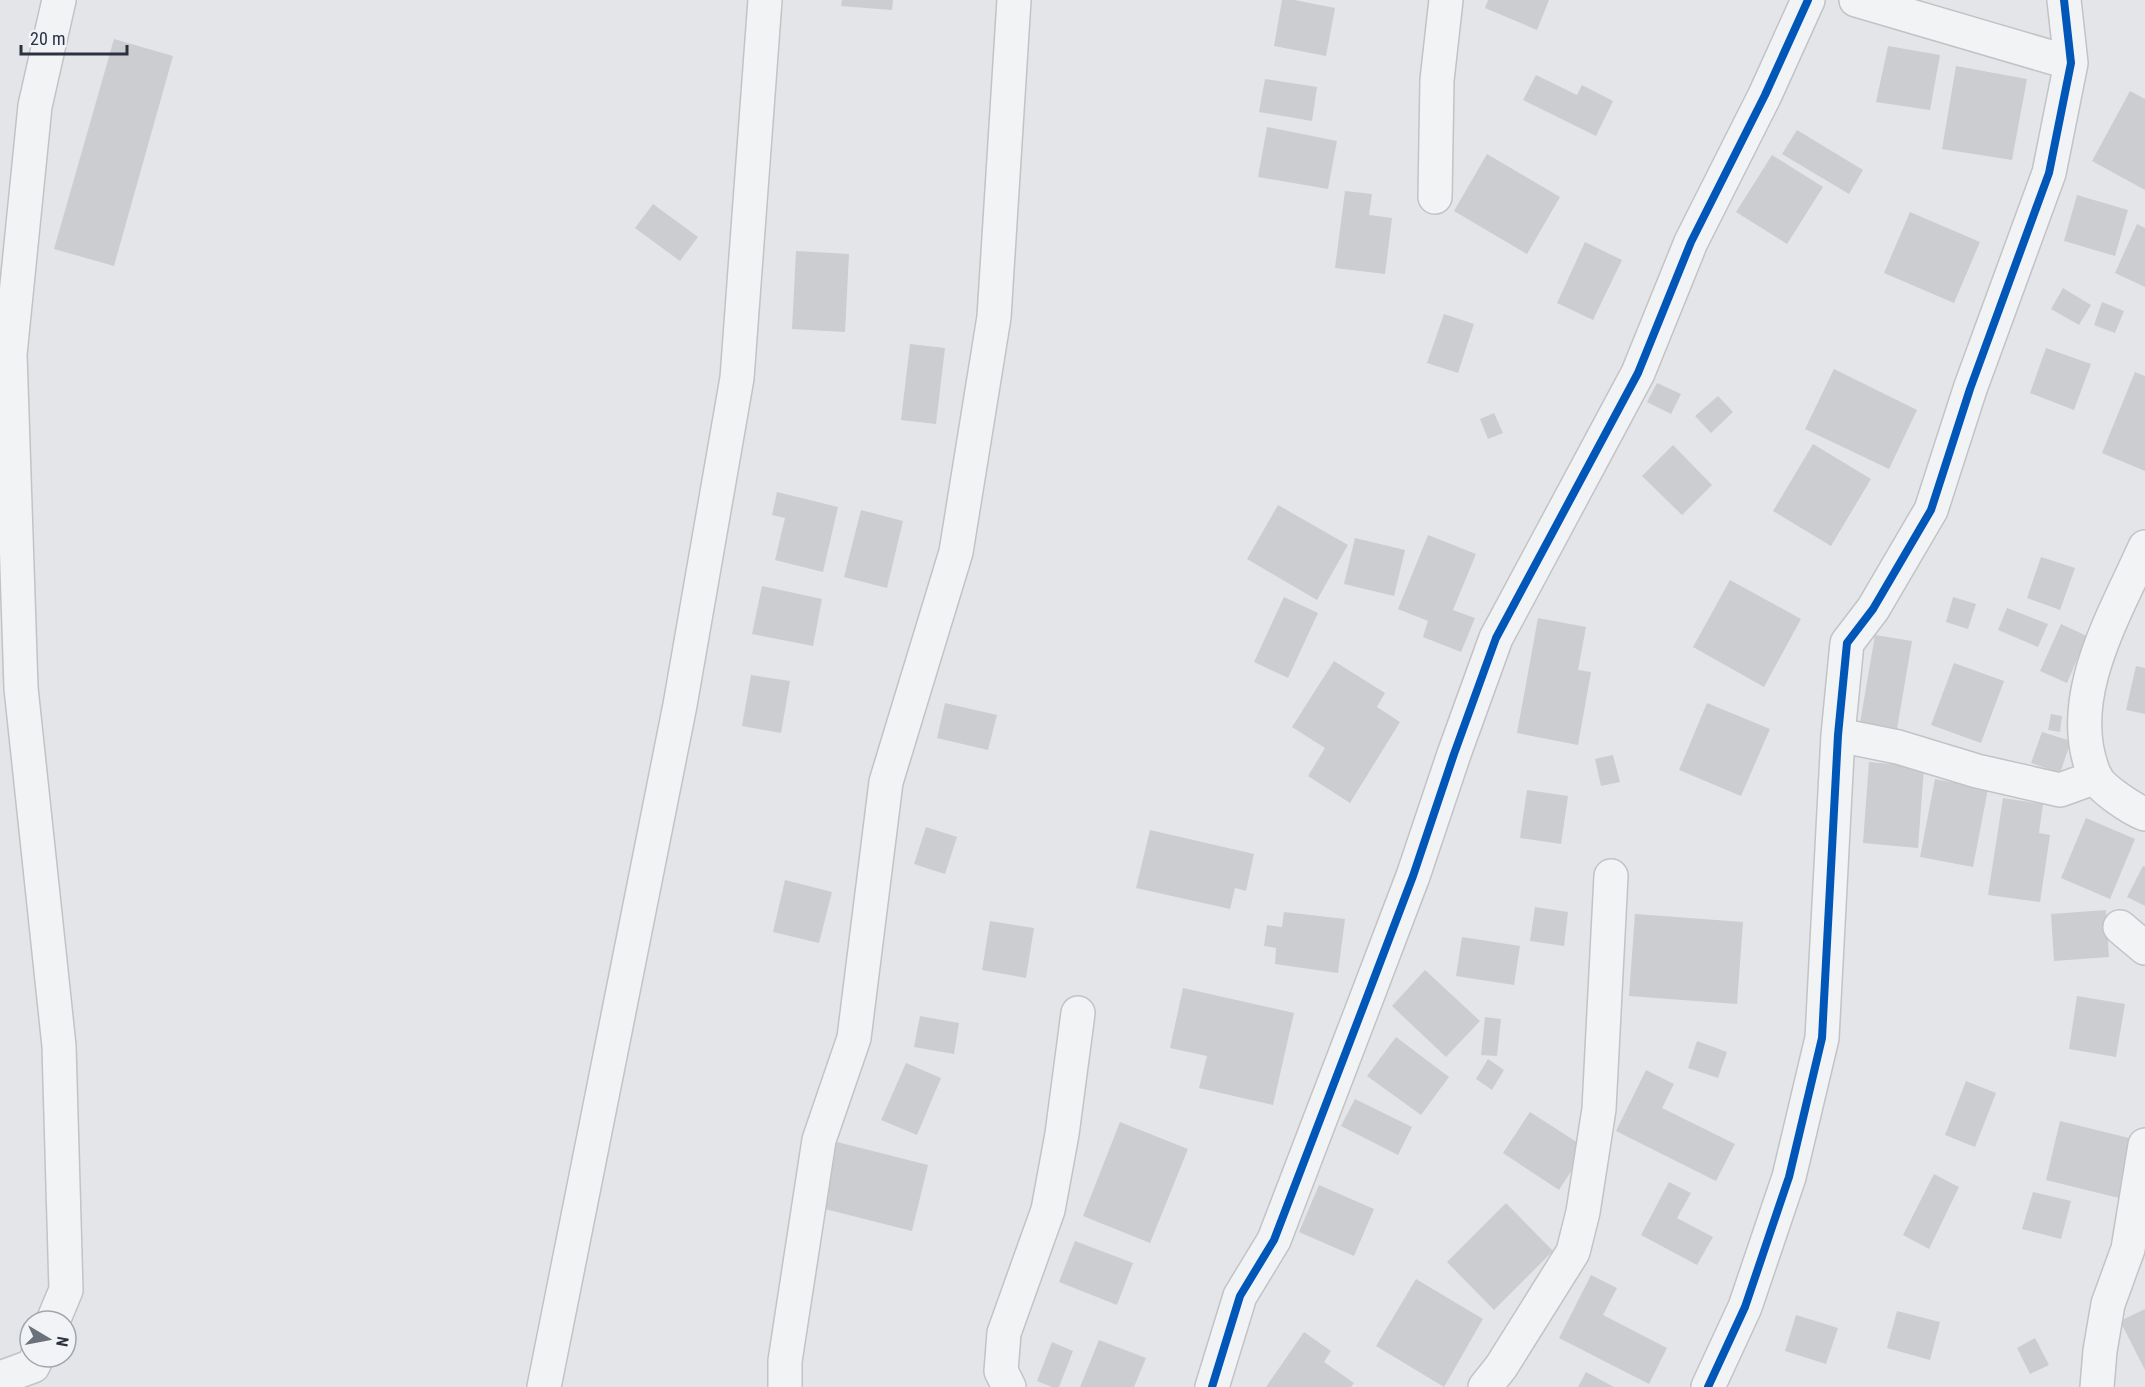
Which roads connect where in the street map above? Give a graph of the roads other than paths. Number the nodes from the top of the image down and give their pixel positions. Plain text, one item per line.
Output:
1 (59, 0) edge
2 (765, 0) edge
3 (1014, 0) edge
4 (1446, 0) edge
5 (1808, 0) edge
6 (1856, 0) edge
7 (2064, 0) edge
8 (2071, 63) junction
9 (1435, 197) dead end
10 (2145, 547) edge
11 (1838, 735) junction
12 (2096, 777) junction
13 (2145, 814) edge
14 (1611, 876) dead end
15 (2120, 927) dead end
16 (2145, 948) edge
17 (1078, 1013) dead end
18 (2145, 1145) edge
19 (58, 1309) edge
20 (25, 1369) edge
21 (0, 1378) edge
22 (544, 1387) edge
23 (785, 1387) edge
24 (1009, 1387) edge
25 (1212, 1387) edge
26 (1485, 1387) edge
27 (1708, 1387) edge
28 (2097, 1387) edge

1 - 19 street
2 - 22 street
3 - 23 street
4 - 9 street
5 - 25 street
6 - 8 street
7 - 8 street
8 - 11 street
10 - 12 street
11 - 12 street
11 - 27 street
12 - 13 street
14 - 26 street
15 - 16 street
17 - 24 street
18 - 28 street
20 - 21 street

